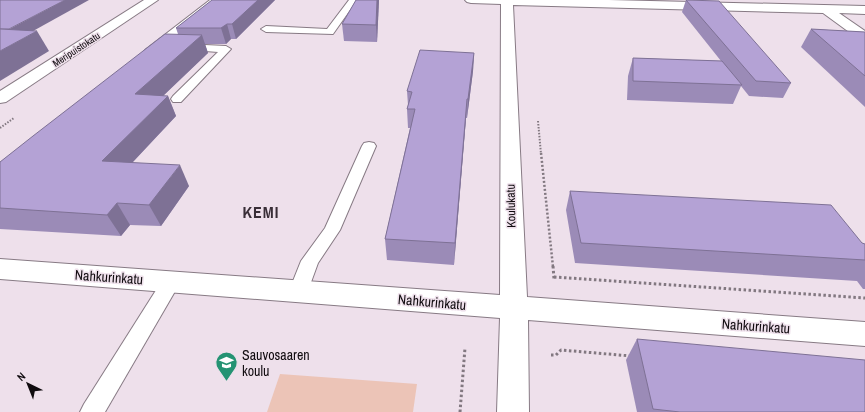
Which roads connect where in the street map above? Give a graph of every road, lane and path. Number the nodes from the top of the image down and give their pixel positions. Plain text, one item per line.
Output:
1 (152, 0) edge
2 (217, 0) edge
3 (353, 0) edge
4 (471, 0) edge
5 (813, 0) edge
6 (507, 1) edge
7 (826, 9) junction
8 (865, 10) edge
9 (266, 29) dead end
10 (865, 37) edge
11 (158, 47) junction
12 (140, 61) edge
13 (0, 98) edge
14 (177, 99) dead end
15 (537, 118) dead end
16 (369, 146) dead end
17 (0, 269) edge
18 (172, 281) junction
19 (299, 291) junction
20 (865, 298) edge
21 (514, 308) junction
22 (865, 334) edge
23 (464, 348) dead end
24 (551, 354) dead end
25 (639, 356) edge
26 (92, 412) edge
27 (460, 412) edge
28 (513, 412) edge

1 - 13 street, Meripuistokatu
2 - 11 street
3 - 9 lane
4 - 6 street
5 - 7 street
6 - 7 street
6 - 21 street, Koulukatu
7 - 8 street
7 - 10 street
11 - 12 street
11 - 14 lane
15 - 20 path
16 - 19 lane
17 - 18 street, Nahkurinkatu
18 - 19 street, Nahkurinkatu
18 - 26 lane
19 - 21 street, Nahkurinkatu
21 - 22 street, Nahkurinkatu
21 - 28 street, Koulukatu
23 - 27 path
24 - 25 path

